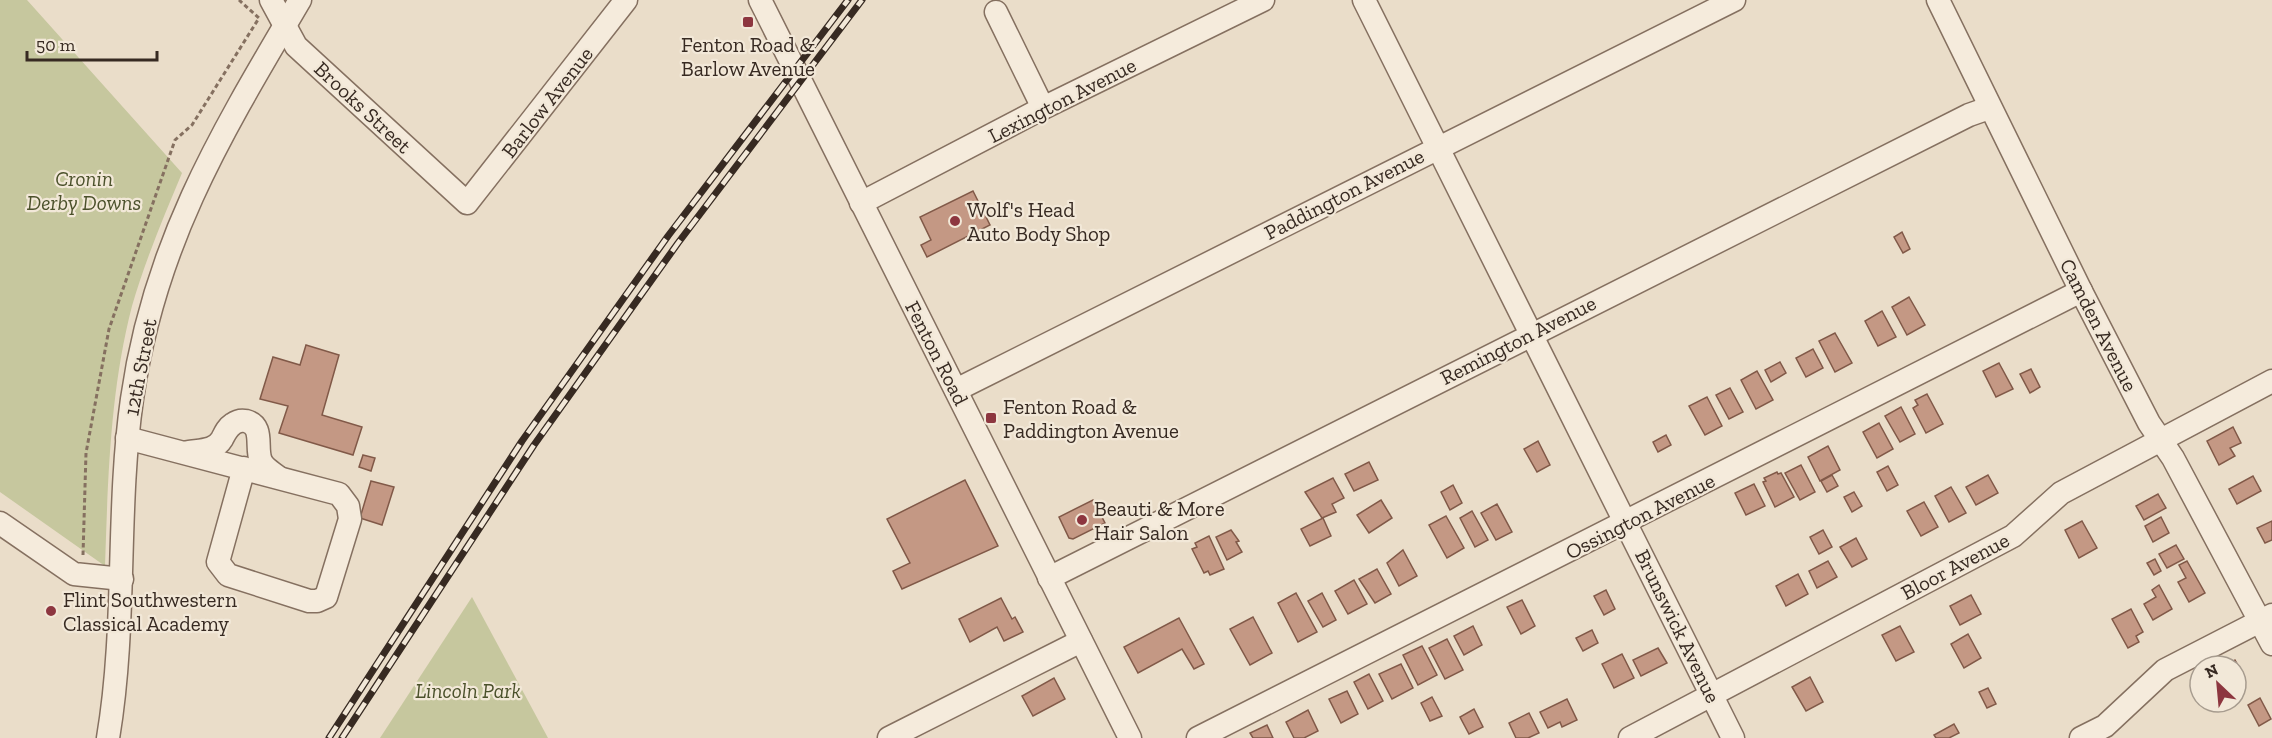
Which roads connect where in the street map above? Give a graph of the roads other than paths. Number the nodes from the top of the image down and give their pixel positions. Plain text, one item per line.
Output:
1 (271, 0) edge
2 (300, 0) edge
3 (626, 0) edge
4 (760, 0) edge
5 (1263, 0) edge
6 (1364, 0) edge
7 (1734, 0) edge
8 (1938, 0) edge
9 (1227, 8) edge
10 (996, 12) dead end
11 (285, 26) junction
12 (1043, 108) junction
13 (1989, 108) junction
14 (1436, 147) junction
15 (467, 203) joint
16 (861, 203) junction
17 (2081, 291) junction
18 (1531, 333) junction
19 (2272, 381) edge
20 (956, 390) junction
21 (127, 438) junction
22 (2160, 440) junction
23 (184, 453) junction
24 (244, 468) junction
25 (278, 477) junction
26 (0, 523) edge
27 (1626, 523) junction
28 (1049, 578) junction
29 (122, 579) junction
30 (2266, 618) edge
31 (1081, 641) junction
32 (2272, 644) edge
33 (1712, 695) junction
34 (108, 738) edge
35 (889, 738) edge
36 (1130, 738) edge
37 (1198, 738) edge
38 (1630, 738) edge
39 (1733, 738) edge
40 (2081, 738) edge

1 - 11 street, Brooks Street
2 - 11 street, 12th Street
3 - 15 street, Barlow Avenue
4 - 16 street, Fenton Road
5 - 9 street, Lexington Avenue
6 - 14 street, Brunswick Avenue
7 - 14 street, Paddington Avenue
8 - 13 street, Camden Avenue
9 - 12 street, Lexington Avenue
10 - 12 street
11 - 15 street, Brooks Street
11 - 21 street, 12th Street
12 - 16 street, Lexington Avenue
13 - 17 street, Camden Avenue
13 - 18 street, Remington Avenue
14 - 18 street, Brunswick Avenue
14 - 20 street, Paddington Avenue
16 - 20 street, Fenton Road
17 - 22 street, Camden Avenue
17 - 27 street, Ossington Avenue
18 - 27 street, Brunswick Avenue
18 - 28 street, Remington Avenue
19 - 22 street, Bloor Avenue
20 - 28 street, Fenton Road
21 - 23 street
21 - 29 street, 12th Street
22 - 30 street, Camden Avenue
22 - 33 street, Bloor Avenue
23 - 24 street
23 - 25 street
24 - 25 street
24 - 25 street
26 - 29 street
27 - 33 street, Brunswick Avenue
27 - 37 street, Ossington Avenue
28 - 31 street, Fenton Road
29 - 34 street, 12th Street
30 - 32 street, Camden Avenue
30 - 40 street
31 - 35 street
31 - 36 street, Fenton Road
33 - 38 street, Bloor Avenue
33 - 39 street, Brunswick Avenue

